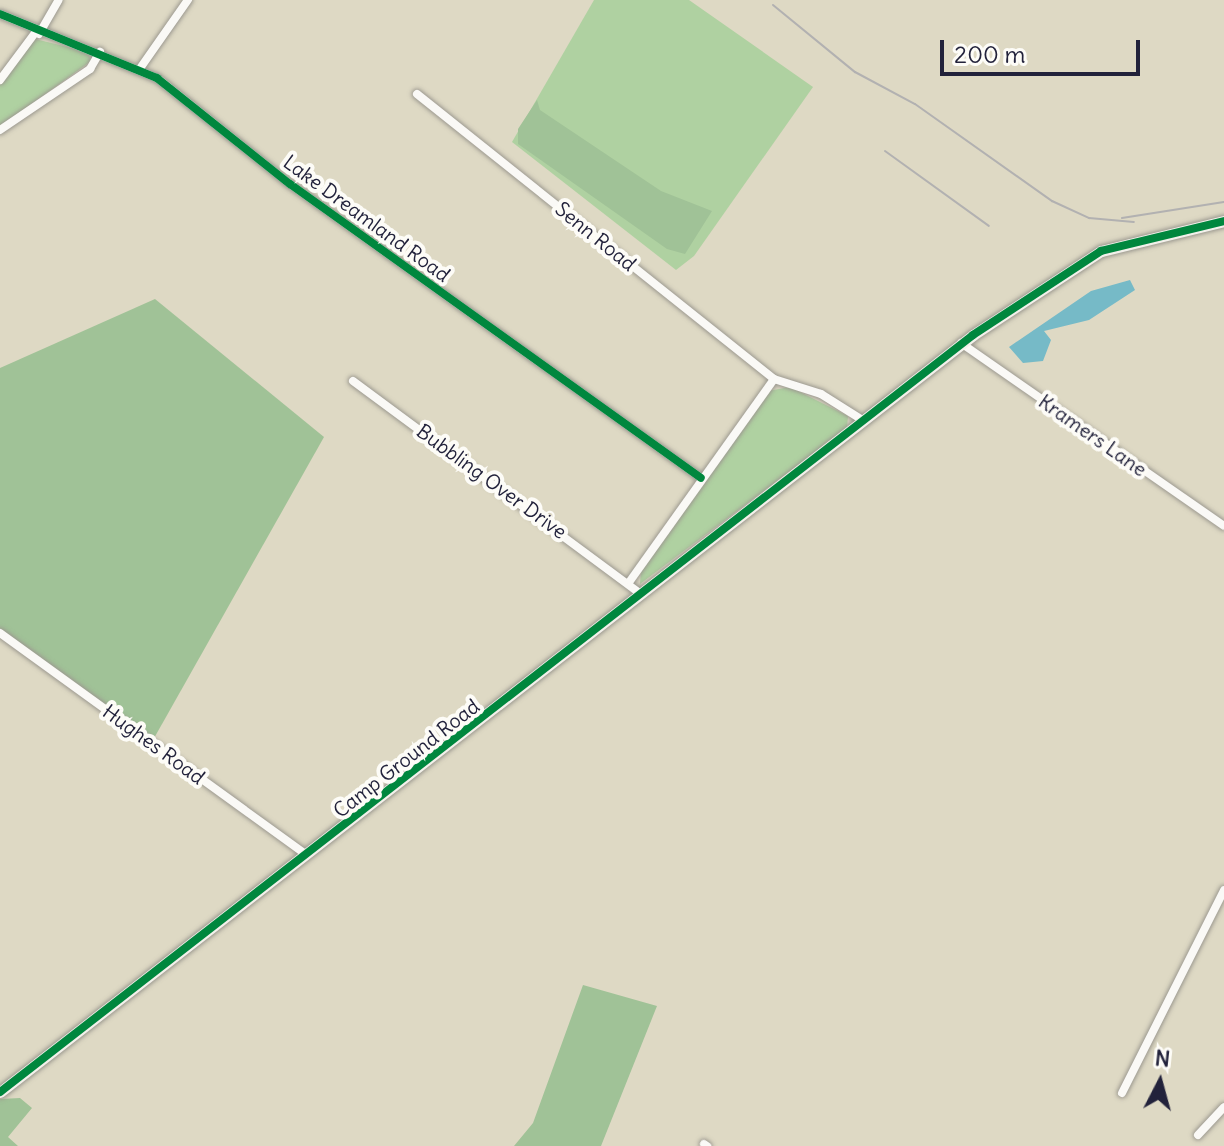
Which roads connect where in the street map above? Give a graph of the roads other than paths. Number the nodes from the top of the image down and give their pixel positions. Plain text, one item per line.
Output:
1 (59, 0) edge
2 (188, 0) edge
3 (0, 14) edge
4 (37, 34) junction
5 (100, 52) junction
6 (141, 67) junction
7 (0, 80) edge
8 (417, 94) dead end
9 (0, 130) edge
10 (1224, 221) edge
11 (961, 343) junction
12 (774, 379) junction
13 (353, 381) dead end
14 (864, 421) junction
15 (701, 478) junction
16 (1224, 526) edge
17 (630, 581) junction
18 (641, 594) junction
19 (0, 633) edge
20 (307, 855) junction
21 (1224, 890) edge
22 (0, 1092) edge
23 (1122, 1093) dead end
24 (1224, 1107) edge
25 (1198, 1135) dead end

1 - 4 street
2 - 6 street
3 - 4 street, Lake Dreamland Road
4 - 5 street, Lake Dreamland Road
4 - 7 street
5 - 6 street, Lake Dreamland Road
5 - 9 street
6 - 15 street, Lake Dreamland Road
8 - 12 street, Senn Road
10 - 11 street, Camp Ground Road
11 - 14 street, Camp Ground Road
11 - 16 street, Kramers Lane
12 - 14 street
12 - 15 street
13 - 17 street, Bubbling Over Drive
14 - 18 street, Camp Ground Road
15 - 17 street
17 - 18 street
18 - 20 street, Camp Ground Road
19 - 20 street, Hughes Road
20 - 22 street, Camp Ground Road
21 - 23 street
24 - 25 street

